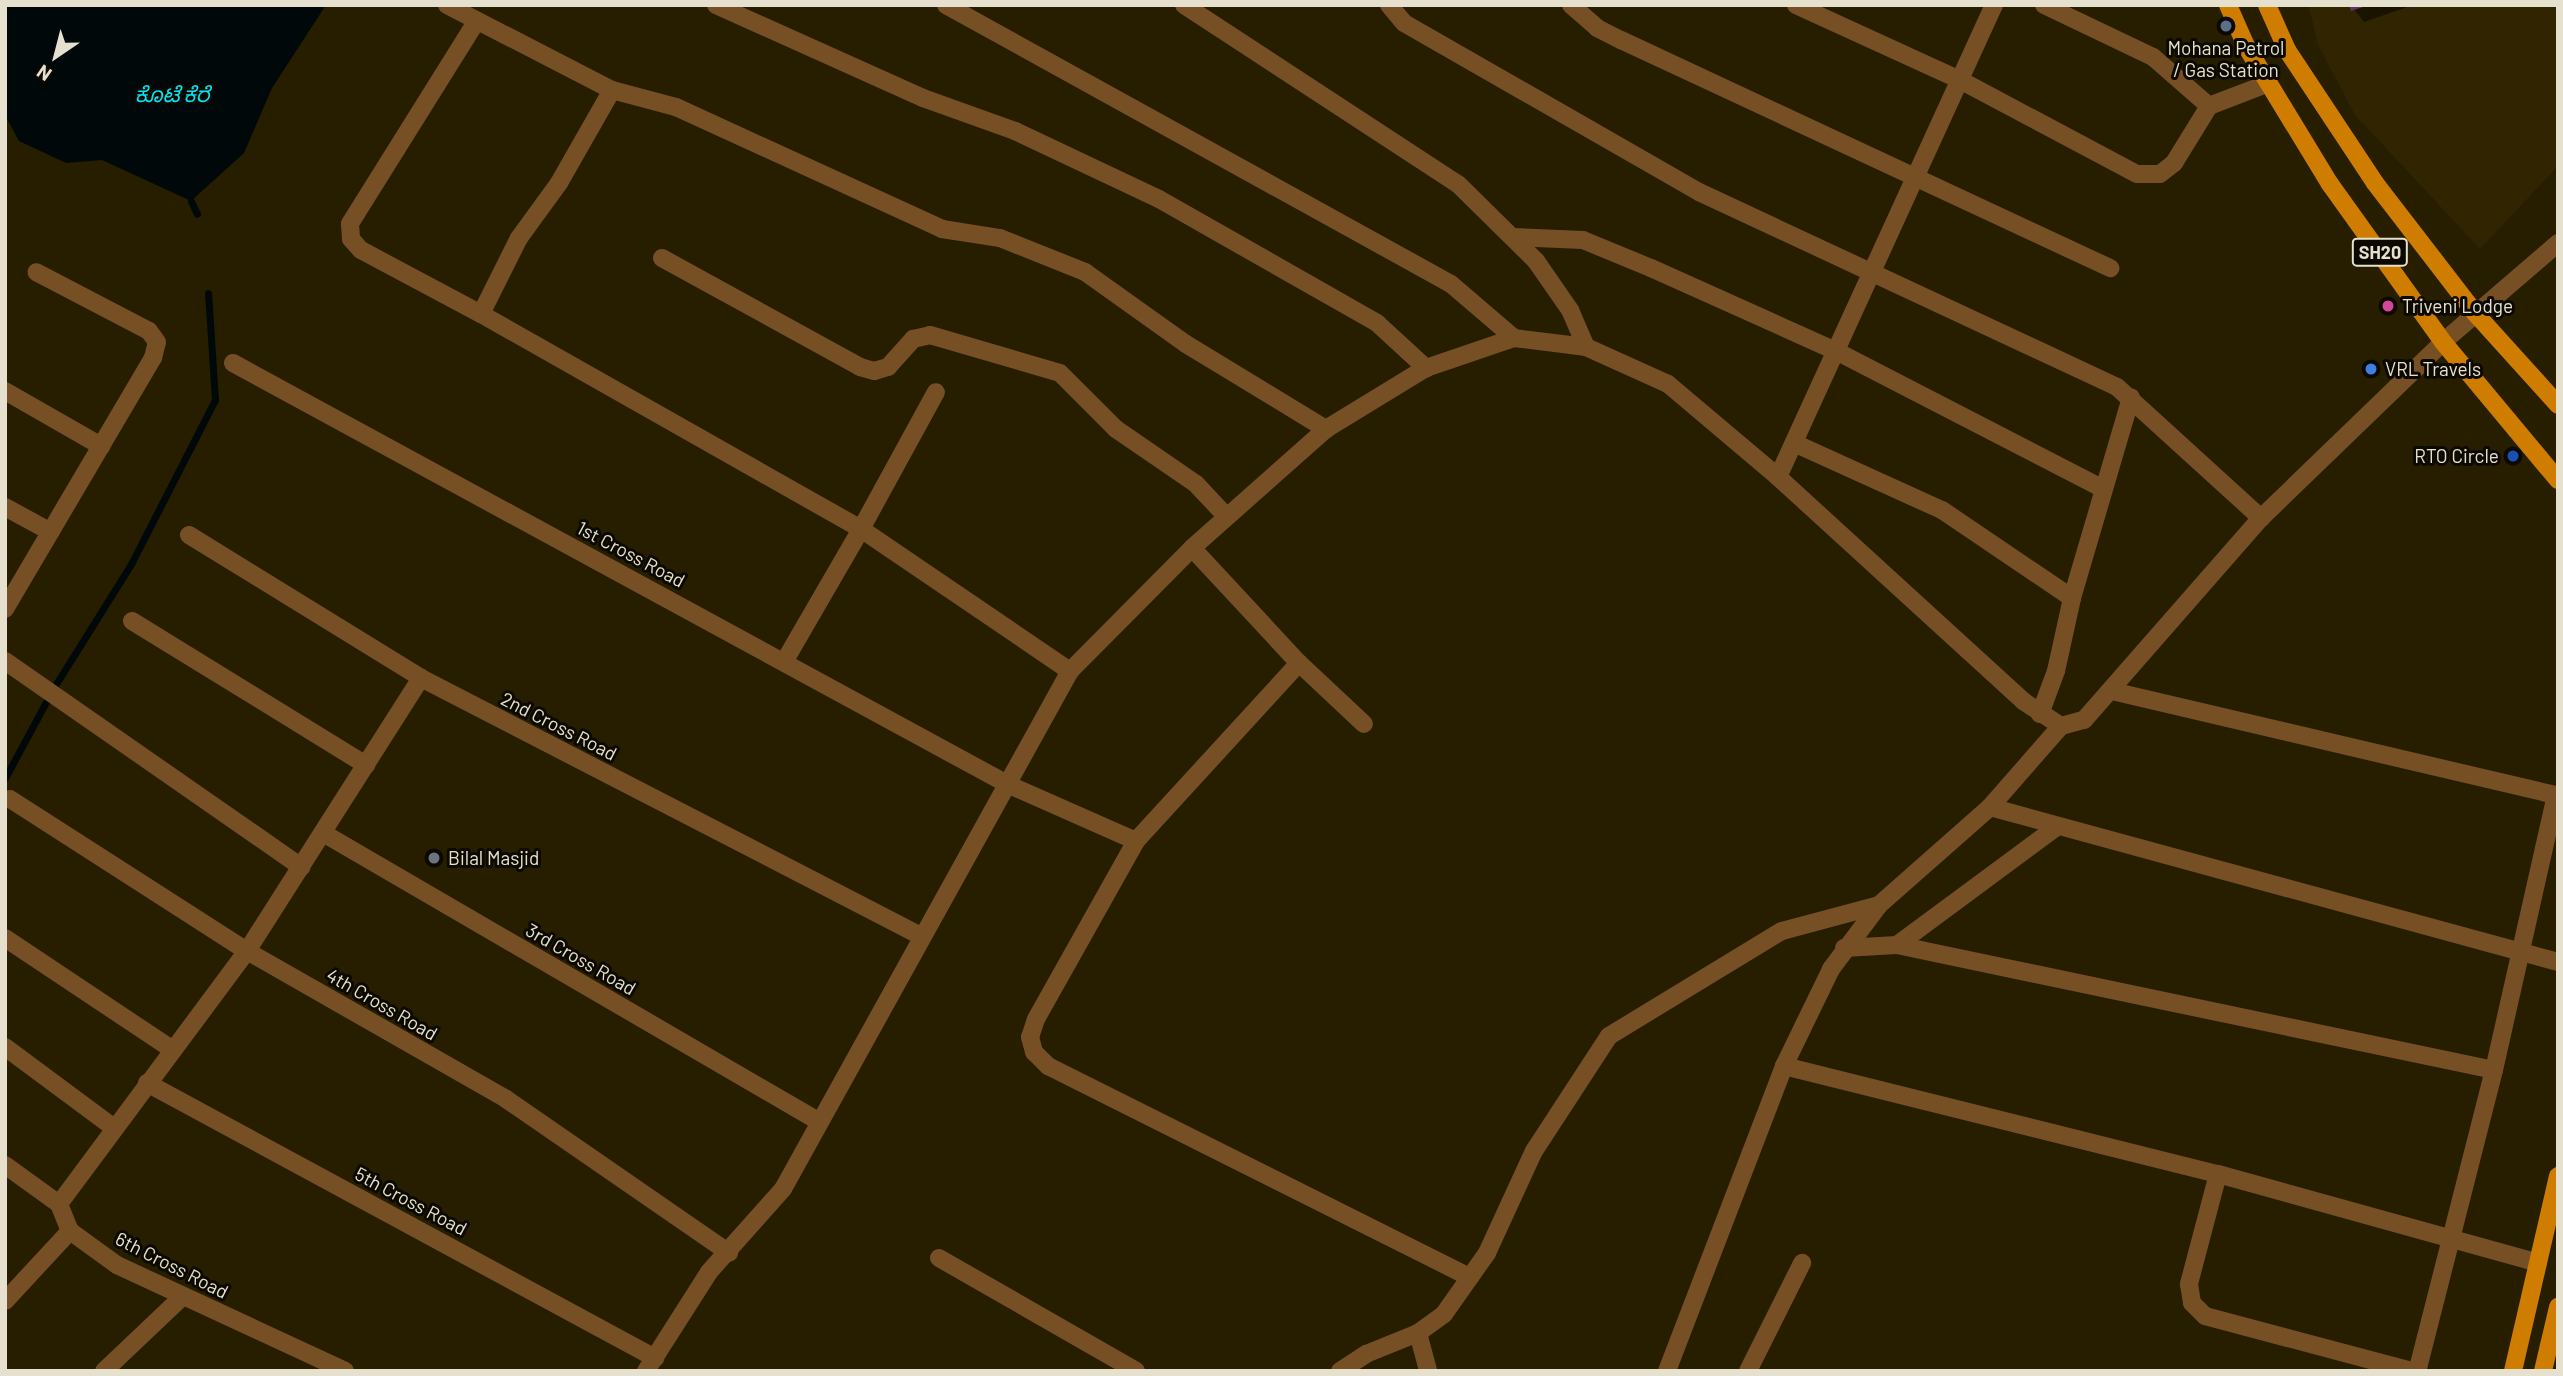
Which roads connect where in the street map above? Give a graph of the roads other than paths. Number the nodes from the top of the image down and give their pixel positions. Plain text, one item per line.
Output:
1 (447, 5) edge
2 (716, 5) edge
3 (946, 5) edge
4 (1184, 5) edge
5 (1389, 5) edge
6 (1571, 5) edge
7 (1796, 5) edge
8 (1994, 5) edge
9 (2044, 5) edge
10 (2228, 5) edge
11 (2267, 5) edge
12 (476, 22) junction
13 (1960, 80) junction
14 (2269, 83) junction
15 (612, 90) junction
16 (2209, 106) junction
17 (1916, 176) junction
18 (1513, 237) junction
19 (2558, 243) edge
20 (662, 258) dead end
21 (2110, 268) dead end
22 (1873, 270) junction
23 (36, 272) dead end
24 (2475, 313) junction
25 (481, 314) junction
26 (1514, 338) junction
27 (2443, 342) junction
28 (1586, 347) junction
29 (1836, 351) junction
30 (233, 363) dead end
31 (1426, 368) junction
32 (5, 391) edge
33 (936, 392) dead end
34 (2131, 398) junction
35 (2558, 405) edge
36 (1326, 429) junction
37 (1794, 443) junction
38 (101, 446) junction
39 (1778, 477) junction
40 (2558, 480) edge
41 (2103, 489) junction
42 (5, 508) edge
43 (1226, 516) junction
44 (2261, 518) junction
45 (861, 529) junction
46 (51, 532) junction
47 (189, 535) dead end
48 (1192, 548) junction
49 (2072, 598) junction
50 (5, 609) edge
51 (132, 621) dead end
52 (5, 661) edge
53 (784, 662) junction
54 (1299, 663) junction
55 (1070, 671) junction
56 (421, 678) junction
57 (2112, 691) junction
58 (2040, 714) junction
59 (1364, 724) dead end
60 (2061, 726) junction
61 (366, 765) junction
62 (1007, 785) junction
63 (2557, 795) edge
64 (10, 799) dead end
65 (1990, 807) junction
66 (2058, 827) junction
67 (323, 833) junction
68 (1136, 841) junction
69 (301, 867) junction
70 (1879, 905) junction
71 (921, 936) junction
72 (5, 938) edge
73 (1897, 945) junction
74 (1844, 948) junction
75 (247, 951) junction
76 (2519, 953) junction
77 (2558, 962) edge
78 (5, 1047) edge
79 (173, 1050) junction
80 (1784, 1066) junction
81 (2494, 1070) junction
82 (147, 1083) junction
83 (818, 1121) junction
84 (114, 1128) junction
85 (5, 1165) edge
86 (2218, 1174) junction
87 (2558, 1176) edge
88 (59, 1203) junction
89 (70, 1231) junction
90 (2449, 1237) junction
91 (729, 1253) junction
92 (939, 1258) dead end
93 (2538, 1263) junction
94 (1802, 1264) dead end
95 (1470, 1277) junction
96 (183, 1296) junction
97 (5, 1301) edge
98 (2558, 1307) edge
99 (1418, 1333) junction
100 (651, 1364) edge
101 (104, 1371) edge
102 (345, 1371) edge
103 (1136, 1371) edge
104 (1340, 1371) edge
105 (1428, 1371) edge
106 (1667, 1371) edge
107 (1748, 1371) edge
108 (2415, 1371) edge
109 (2513, 1371) edge
110 (2543, 1371) edge

1 - 12 street
2 - 31 street
3 - 26 street
4 - 18 street
5 - 22 street
6 - 17 street
7 - 13 street
8 - 13 street
9 - 16 street
10 - 14 main road, SH20
11 - 24 main road, SH20
12 - 15 street
12 - 25 street
13 - 16 street
13 - 17 street
14 - 16 street
14 - 27 main road, SH20
15 - 25 street
15 - 36 street
17 - 21 street
17 - 22 street
18 - 28 street
18 - 29 street
19 - 24 street
20 - 43 street
22 - 29 street
22 - 34 street
23 - 38 street
24 - 27 street
24 - 35 main road, SH20
25 - 45 street
26 - 28 street
26 - 31 street
27 - 40 main road, SH20
27 - 44 street
28 - 39 street
29 - 37 street
29 - 41 street
30 - 53 street, 1st Cross Road
31 - 36 street
32 - 38 street
33 - 45 street
34 - 41 street
34 - 44 street
36 - 43 street
37 - 39 street
37 - 49 street
38 - 46 street
39 - 58 street
41 - 49 street
42 - 46 street
43 - 48 street
44 - 57 street
45 - 53 street
45 - 55 street
46 - 50 street
47 - 56 street, 2nd Cross Road
48 - 54 street
48 - 55 street
49 - 58 street
51 - 61 street
52 - 69 street
53 - 62 street, 1st Cross Road
54 - 59 street
54 - 68 street
55 - 62 street
56 - 61 street
56 - 71 street, 2nd Cross Road
57 - 60 street
57 - 63 street
58 - 60 street
60 - 65 street
61 - 67 street
62 - 68 street, 1st Cross Road
62 - 71 street
63 - 76 street
64 - 75 street, 4th Cross Road
65 - 66 street
65 - 70 street
66 - 73 street
66 - 76 street
67 - 69 street
67 - 83 street, 3rd Cross Road
68 - 95 street
69 - 75 street
70 - 74 street
70 - 95 street
71 - 83 street
72 - 79 street
73 - 74 street
73 - 81 street
74 - 80 street
75 - 79 street
75 - 91 street, 4th Cross Road
76 - 77 street
76 - 81 street
78 - 84 street
79 - 82 street
80 - 86 street
80 - 106 street
81 - 90 street
82 - 84 street
82 - 100 street, 5th Cross Road
83 - 91 street
84 - 88 street
85 - 88 street
86 - 90 street
86 - 108 street
87 - 93 main road
88 - 89 street
89 - 96 street, 6th Cross Road
89 - 97 street
90 - 93 street
90 - 108 street
91 - 100 street
92 - 103 street
93 - 109 main road
94 - 107 street
95 - 99 street
96 - 101 street
96 - 102 street, 6th Cross Road
98 - 110 main road
99 - 104 street
99 - 105 street

